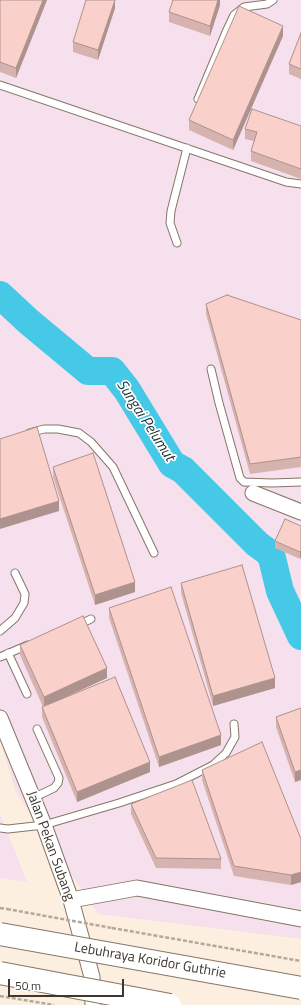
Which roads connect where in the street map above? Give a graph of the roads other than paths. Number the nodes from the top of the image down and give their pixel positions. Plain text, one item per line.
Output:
1 (273, 0) edge
2 (0, 85) edge
3 (198, 99) edge
4 (187, 148) junction
5 (301, 184) edge
6 (177, 243) dead end
7 (211, 369) dead end
8 (22, 435) edge
9 (301, 482) edge
10 (271, 491) junction
11 (253, 493) dead end
12 (301, 512) edge
13 (154, 553) dead end
14 (15, 573) dead end
15 (91, 619) dead end
16 (70, 628) edge
17 (0, 631) edge
18 (36, 642) edge
19 (8, 653) junction
20 (0, 657) edge
21 (27, 694) dead end
22 (0, 718) edge
23 (234, 724) dead end
24 (37, 728) dead end
25 (33, 798) junction
26 (44, 825) junction
27 (0, 828) edge
28 (71, 900) junction
29 (301, 919) edge
30 (0, 934) edge
31 (0, 973) edge
32 (92, 977) junction
33 (301, 988) edge
34 (93, 1005) edge
35 (110, 1005) edge
36 (170, 1005) edge

1 - 3 lane
2 - 4 lane
4 - 5 lane
4 - 6 lane
7 - 10 lane
8 - 13 lane
9 - 10 lane
10 - 11 street
10 - 12 street
14 - 17 lane
15 - 16 lane
18 - 19 lane
19 - 20 lane
19 - 21 lane
22 - 25 street, Jalan Pekan Subang
23 - 26 lane
24 - 25 lane
25 - 26 street, Jalan Pekan Subang
26 - 27 lane
26 - 28 street, Jalan Pekan Subang
28 - 29 street
28 - 32 street, Jalan Pekan Subang
30 - 33 highway, Lebuhraya Koridor Guthrie, bridge
31 - 36 highway, bridge
32 - 34 street
32 - 35 street

